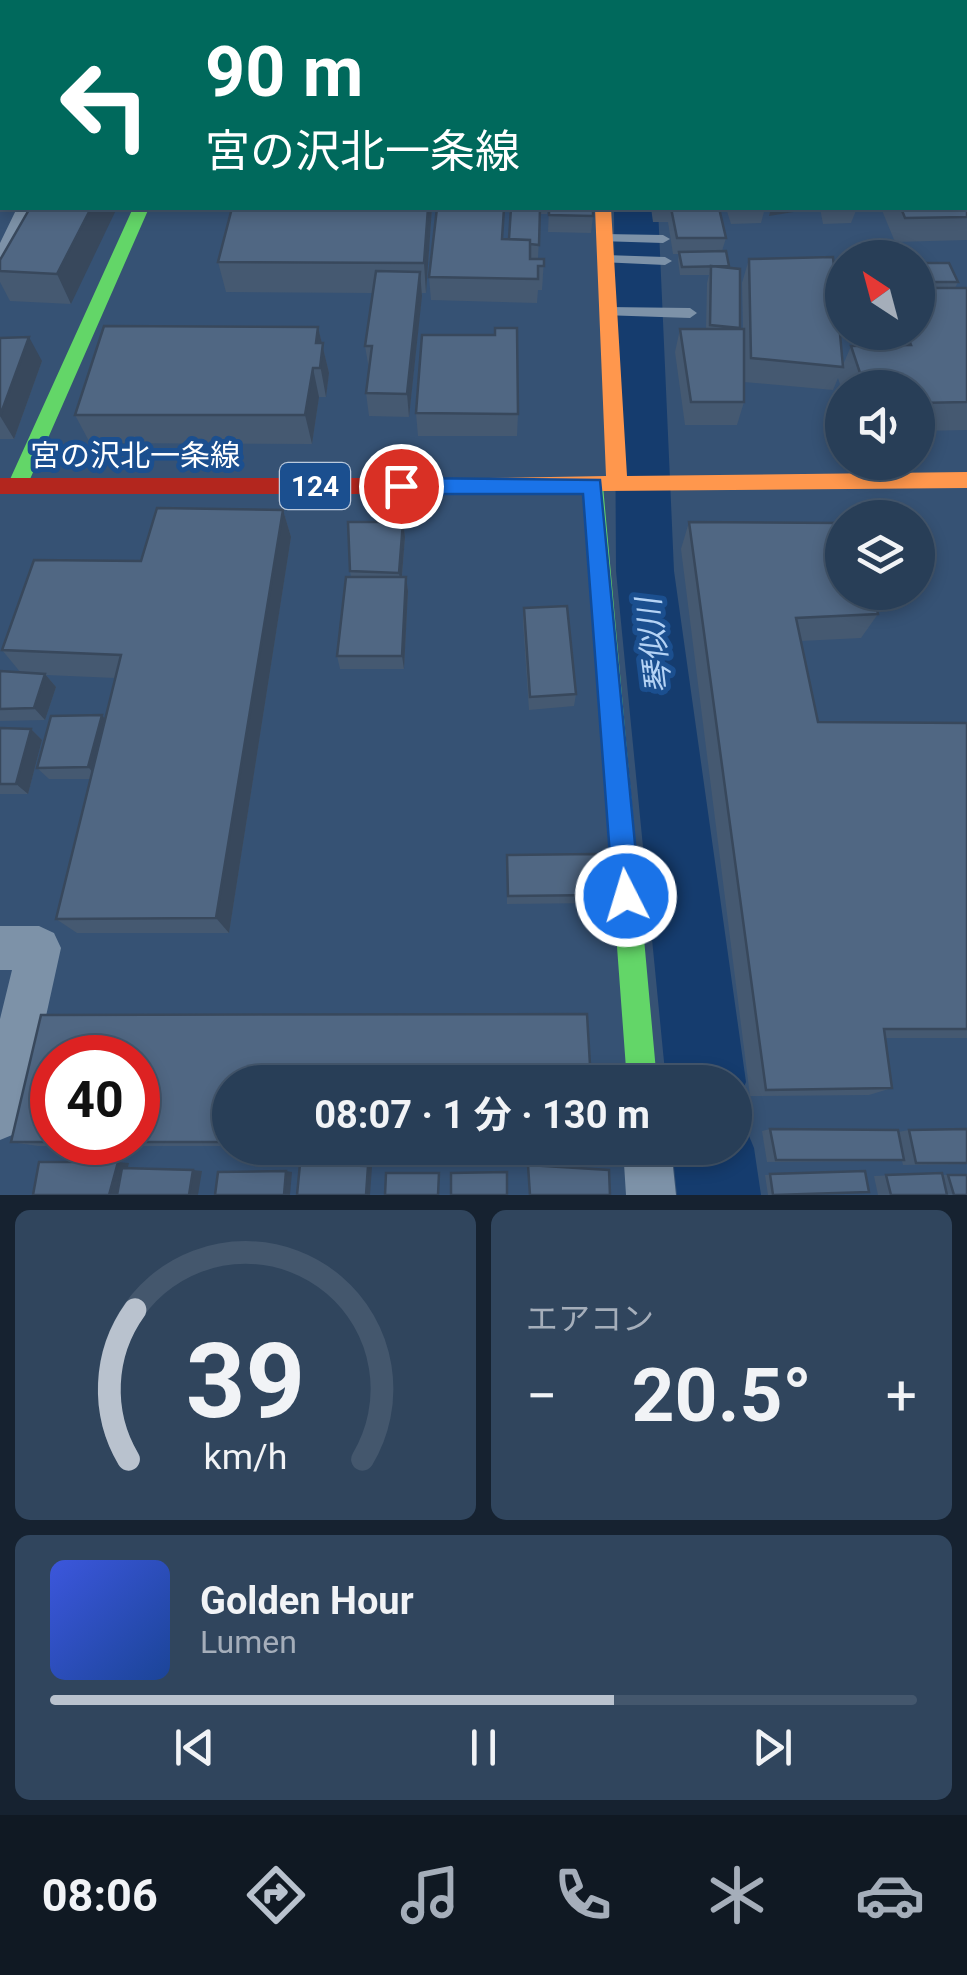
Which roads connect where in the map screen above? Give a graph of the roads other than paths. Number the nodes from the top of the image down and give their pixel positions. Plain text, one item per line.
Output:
1 (22, 210) edge
2 (140, 210) edge
3 (603, 210) edge
4 (660, 239) dead end
5 (613, 249) junction
6 (0, 257) edge
7 (658, 261) dead end
8 (616, 312) junction
9 (690, 312) dead end
10 (967, 480) edge
11 (623, 485) junction
12 (8, 486) edge
13 (593, 486) junction
14 (0, 948) edge
15 (641, 1065) edge
16 (0, 1116) edge
17 (648, 1165) edge
18 (651, 1195) edge

1 - 6 lane
2 - 12 street
3 - 5 street
4 - 5 lane
5 - 7 lane
5 - 8 street
8 - 9 lane
8 - 11 street
10 - 11 street, 124
11 - 13 street, 宮の沢北一条線 / 124
12 - 13 street, 宮の沢北一条線 / 124
13 - 15 street
14 - 16 street
17 - 18 street

